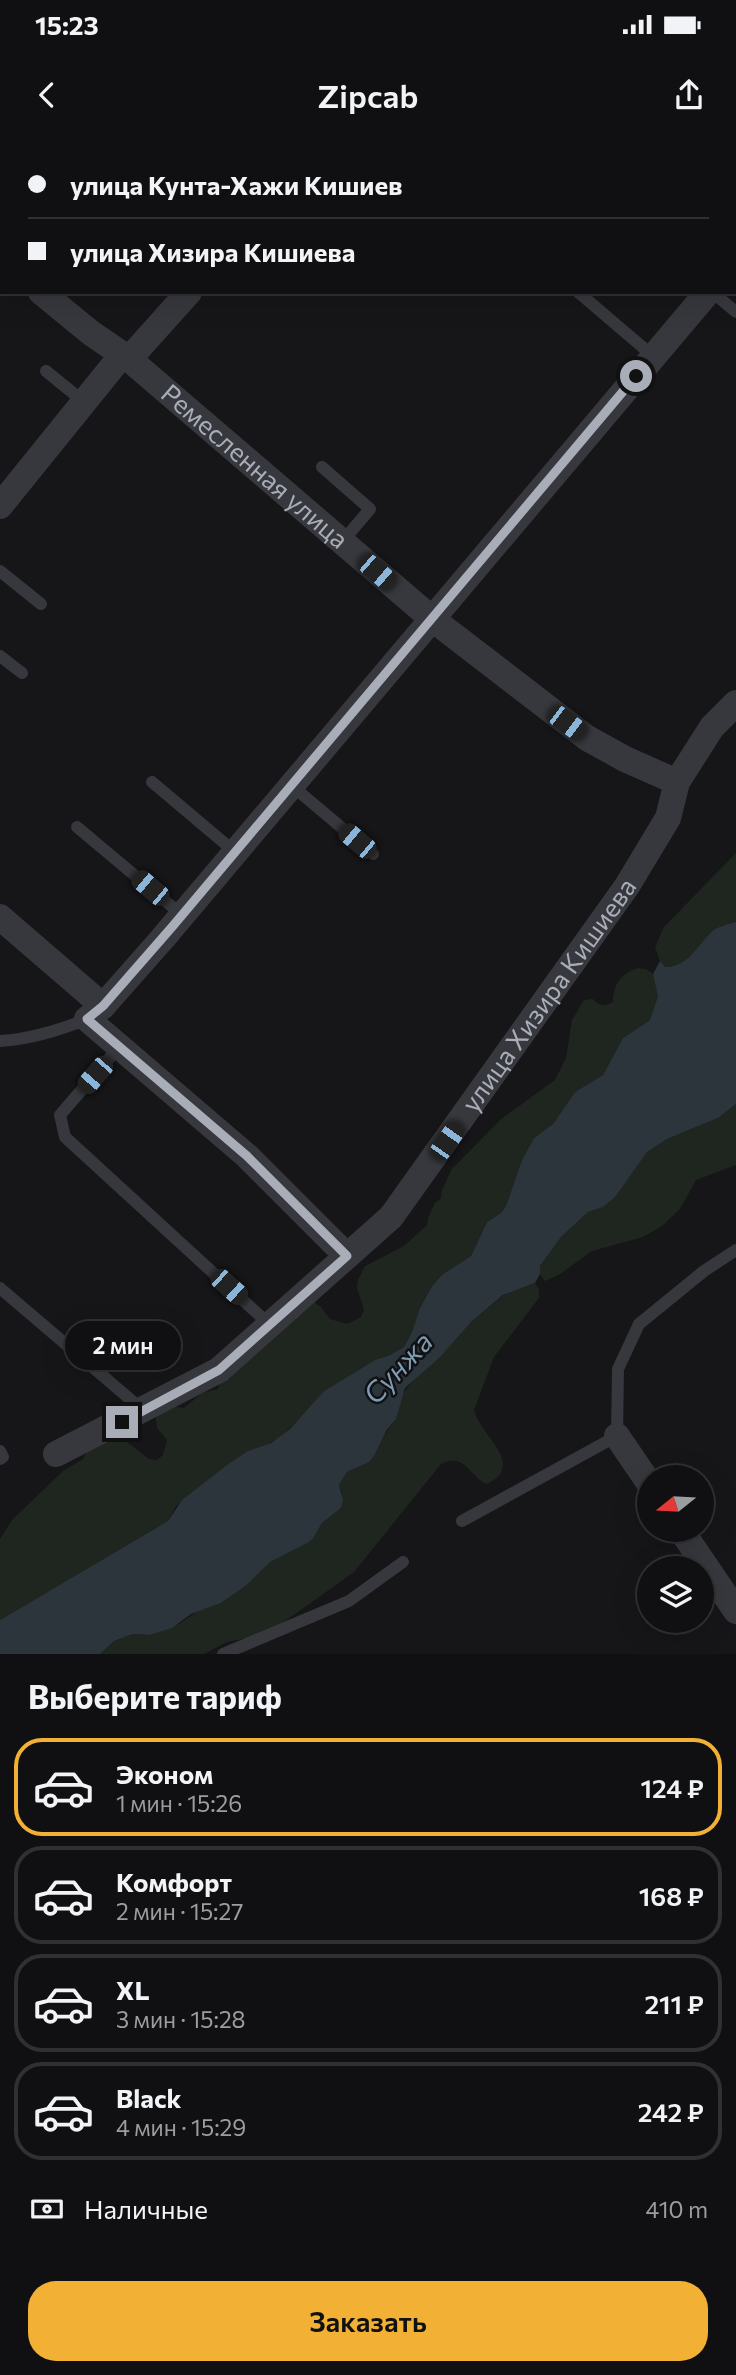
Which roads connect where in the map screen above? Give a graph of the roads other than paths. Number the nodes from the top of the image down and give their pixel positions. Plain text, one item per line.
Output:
1 (44, 294) edge
2 (187, 294) edge
3 (580, 294) edge
4 (708, 294) edge
5 (712, 294) edge
6 (736, 313) edge
7 (653, 356) junction
8 (125, 357) junction
9 (46, 371) dead end
10 (84, 402) junction
11 (322, 467) dead end
12 (0, 506) edge
13 (342, 542) junction
14 (0, 571) edge
15 (41, 604) dead end
16 (431, 618) junction
17 (0, 656) edge
18 (22, 673) dead end
19 (736, 703) edge
20 (152, 782) dead end
21 (677, 782) junction
22 (291, 785) junction
23 (77, 827) dead end
24 (235, 852) junction
25 (373, 854) dead end
26 (182, 915) junction
27 (0, 917) edge
28 (95, 1012) junction
29 (0, 1041) edge
30 (119, 1047) junction
31 (736, 1250) edge
32 (347, 1256) junction
33 (0, 1288) edge
34 (270, 1325) junction
35 (144, 1410) junction
36 (617, 1436) junction
37 (0, 1451) edge
38 (56, 1454) dead end
39 (0, 1459) edge
40 (637, 1465) edge
41 (462, 1521) dead end
42 (689, 1542) edge
43 (403, 1562) dead end
44 (736, 1611) edge
45 (223, 1654) edge

1 - 8 street, Ремесленная улица
2 - 8 street
3 - 7 lane
4 - 7 street
5 - 6 lane
7 - 16 street
8 - 10 street
8 - 13 street, Ремесленная улица
9 - 10 lane
10 - 12 street
11 - 13 lane
13 - 16 street, Ремесленная улица
14 - 15 lane
16 - 21 street, Ремесленная улица
16 - 22 street
17 - 18 lane
19 - 21 street, улица Хизира Кишиева
20 - 24 lane
21 - 32 street, улица Хизира Кишиева
22 - 24 street
22 - 25 lane
23 - 26 lane
24 - 26 street
26 - 28 street
27 - 28 street
28 - 29 lane
28 - 30 street
30 - 32 street
30 - 34 lane
31 - 36 lane
32 - 34 street, улица Хизира Кишиева
33 - 35 lane
34 - 35 street, улица Хизира Кишиева
35 - 38 street, улица Хизира Кишиева
36 - 40 street
36 - 41 lane
37 - 39 lane
42 - 44 street
43 - 45 lane

